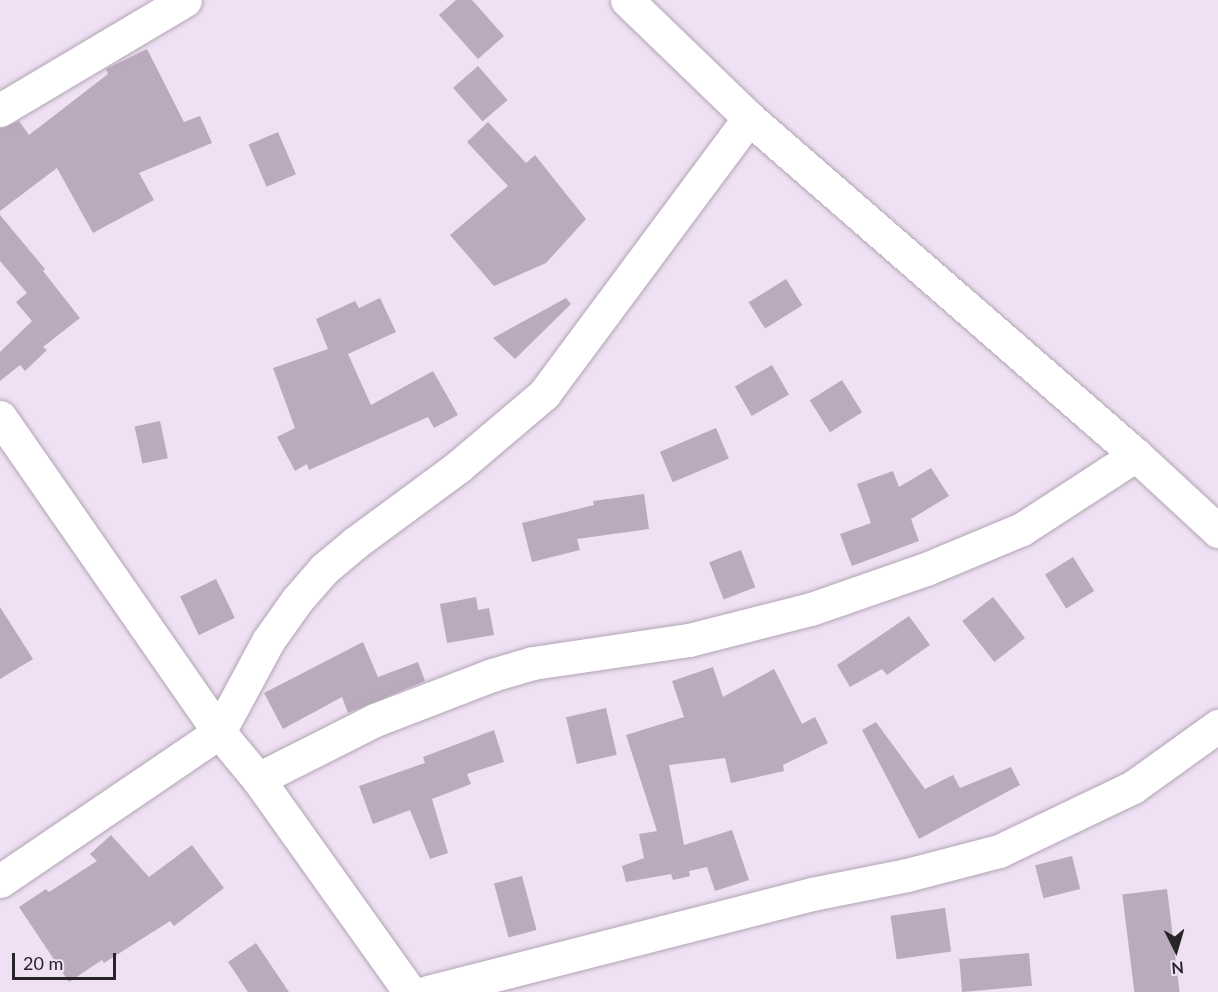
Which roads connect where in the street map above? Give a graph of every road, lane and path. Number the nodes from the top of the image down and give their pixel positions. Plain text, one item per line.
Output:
1 (185, 0) edge
2 (627, 0) edge
3 (0, 110) edge
4 (749, 118) junction
5 (0, 417) edge
6 (1136, 455) junction
7 (1218, 531) edge
8 (1218, 726) edge
9 (219, 732) junction
10 (258, 779) junction
11 (0, 881) edge
12 (410, 992) edge
13 (428, 992) edge

1 - 3 street
2 - 4 street
4 - 6 street
4 - 9 street
5 - 9 street
6 - 7 street
6 - 10 street
8 - 13 street
9 - 10 street
9 - 11 street
10 - 12 street

